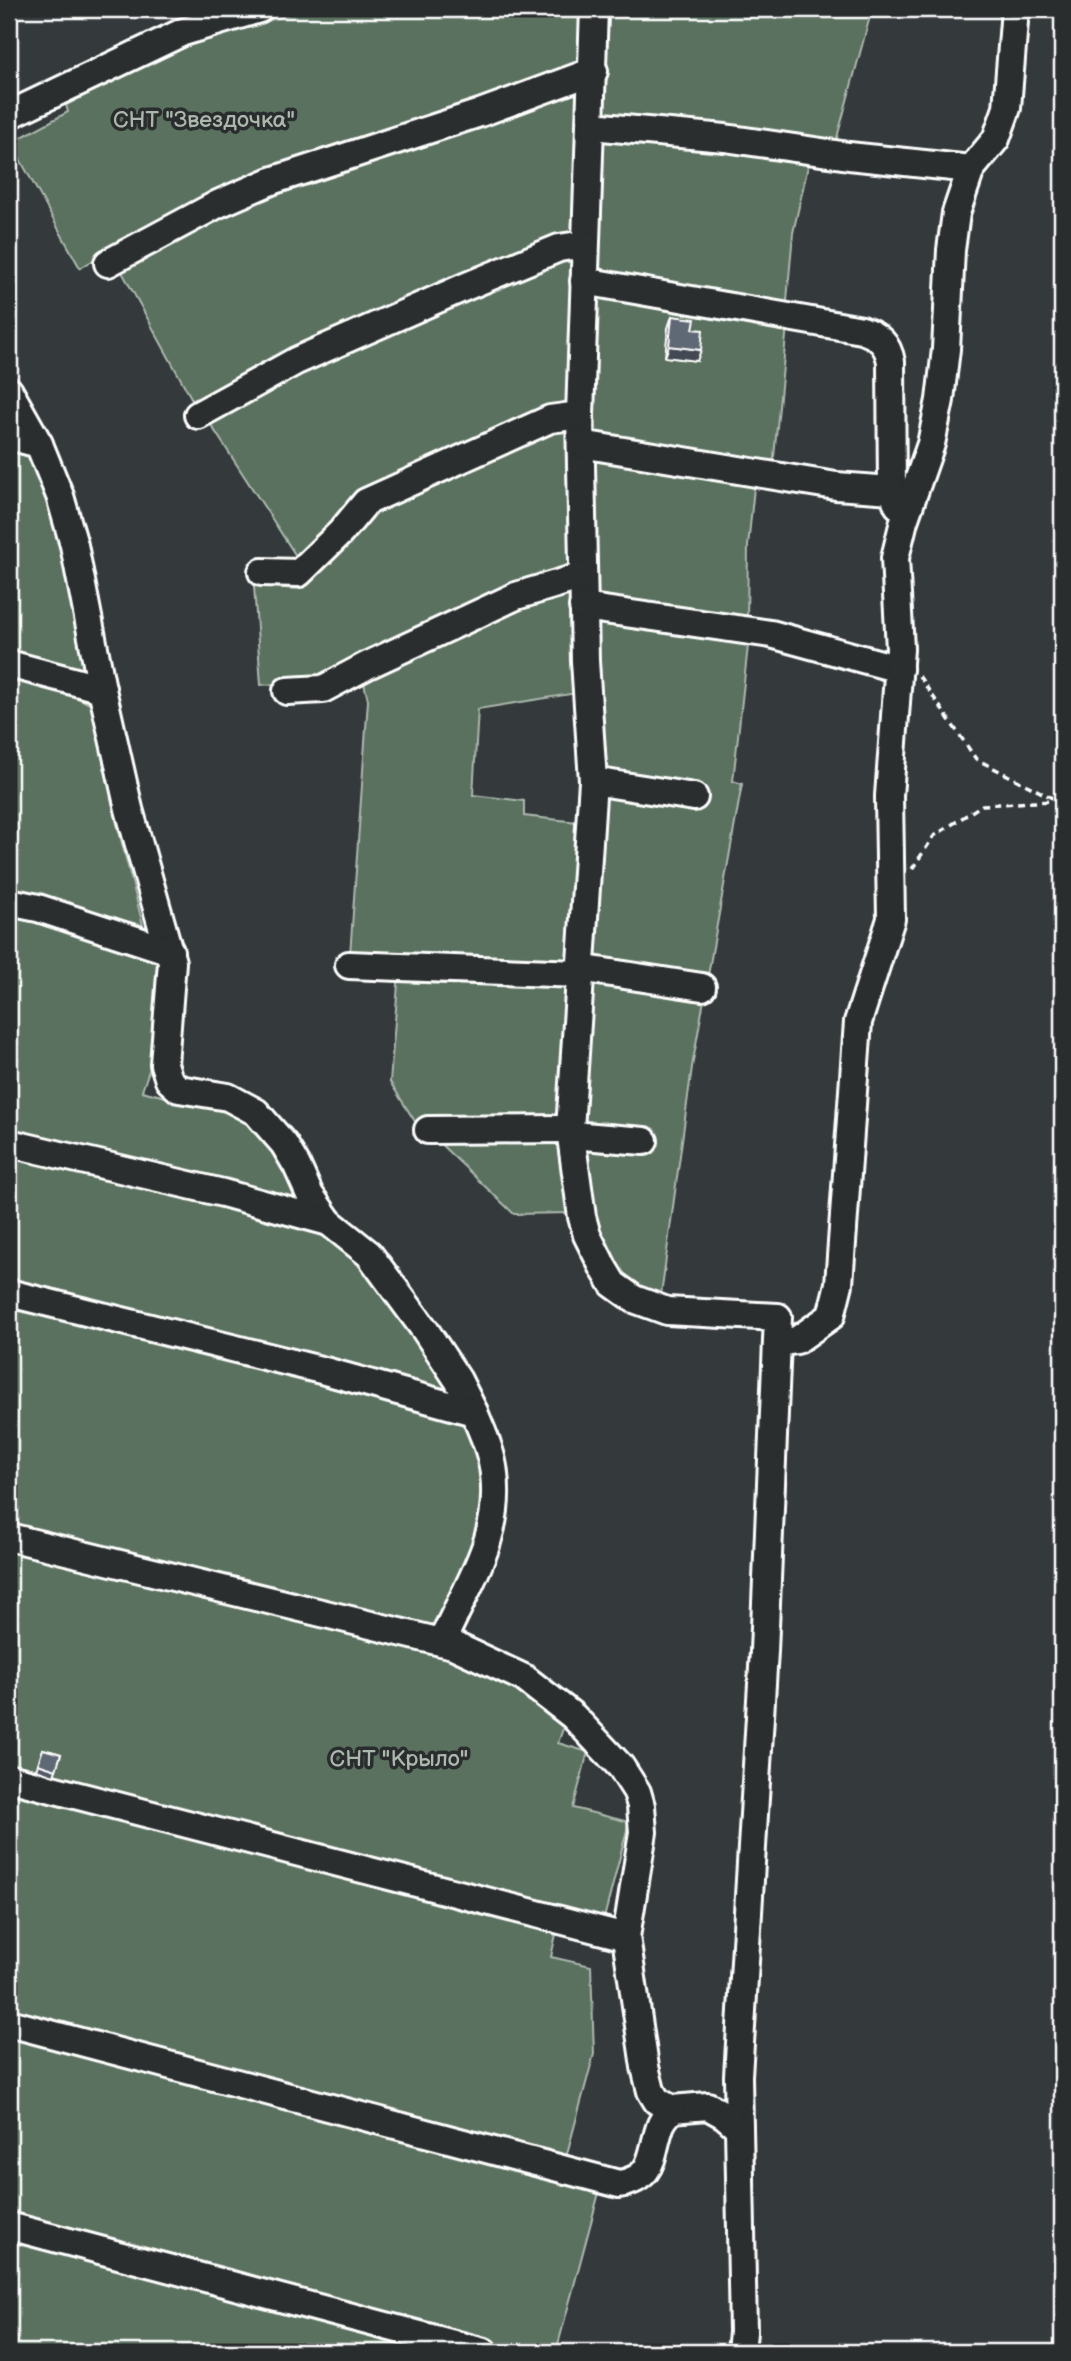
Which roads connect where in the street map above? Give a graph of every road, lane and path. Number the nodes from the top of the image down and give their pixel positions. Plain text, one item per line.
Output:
1 (259, 9) edge
2 (594, 9) edge
3 (1015, 9) edge
4 (594, 71) junction
5 (9, 115) edge
6 (591, 126) junction
7 (971, 169) junction
8 (585, 244) junction
9 (108, 263) dead end
10 (584, 281) junction
11 (9, 391) edge
12 (198, 415) dead end
13 (580, 415) junction
14 (9, 436) edge
15 (38, 444) junction
16 (582, 444) junction
17 (892, 490) junction
18 (904, 521) junction
19 (262, 572) dead end
20 (583, 576) junction
21 (583, 607) junction
22 (900, 659) junction
23 (9, 664) edge
24 (102, 689) junction
25 (287, 691) dead end
26 (593, 781) junction
27 (694, 797) dead end
28 (1054, 801) junction
29 (1062, 803) edge
30 (912, 870) dead end
31 (9, 902) edge
32 (170, 951) junction
33 (349, 965) dead end
34 (579, 971) junction
35 (702, 987) dead end
36 (428, 1130) dead end
37 (571, 1132) junction
38 (644, 1141) dead end
39 (9, 1143) edge
40 (329, 1222) junction
41 (9, 1293) edge
42 (777, 1343) junction
43 (474, 1412) junction
44 (9, 1537) edge
45 (442, 1642) junction
46 (9, 1778) edge
47 (626, 1937) junction
48 (9, 2023) edge
49 (738, 2076) junction
50 (708, 2106) junction
51 (672, 2109) junction
52 (739, 2128) junction
53 (9, 2226) edge
54 (484, 2352) edge
55 (741, 2352) edge

1 - 5 street
2 - 4 street
3 - 7 street
4 - 6 street
4 - 9 street
6 - 7 street
6 - 8 street
7 - 18 street
8 - 10 street
8 - 12 street
10 - 13 street
10 - 17 street
11 - 15 street
13 - 16 street
13 - 19 street
14 - 15 street
15 - 24 street
16 - 17 street
16 - 20 street
17 - 18 street
18 - 22 street
20 - 21 street
20 - 25 street
21 - 22 street
21 - 26 street
22 - 28 path
22 - 42 street
23 - 24 street
24 - 32 street
26 - 27 street
26 - 34 street
28 - 29 path
28 - 30 path
31 - 32 street
32 - 40 street
33 - 34 street
34 - 35 street
34 - 37 street
36 - 37 street
37 - 38 street
37 - 42 street
39 - 40 street
40 - 43 street
41 - 43 street
42 - 49 street
43 - 45 street
44 - 45 street
45 - 47 street
46 - 47 street
47 - 51 street
48 - 51 street
49 - 50 street
49 - 52 street
50 - 51 street
50 - 52 street
52 - 55 street
53 - 54 street

